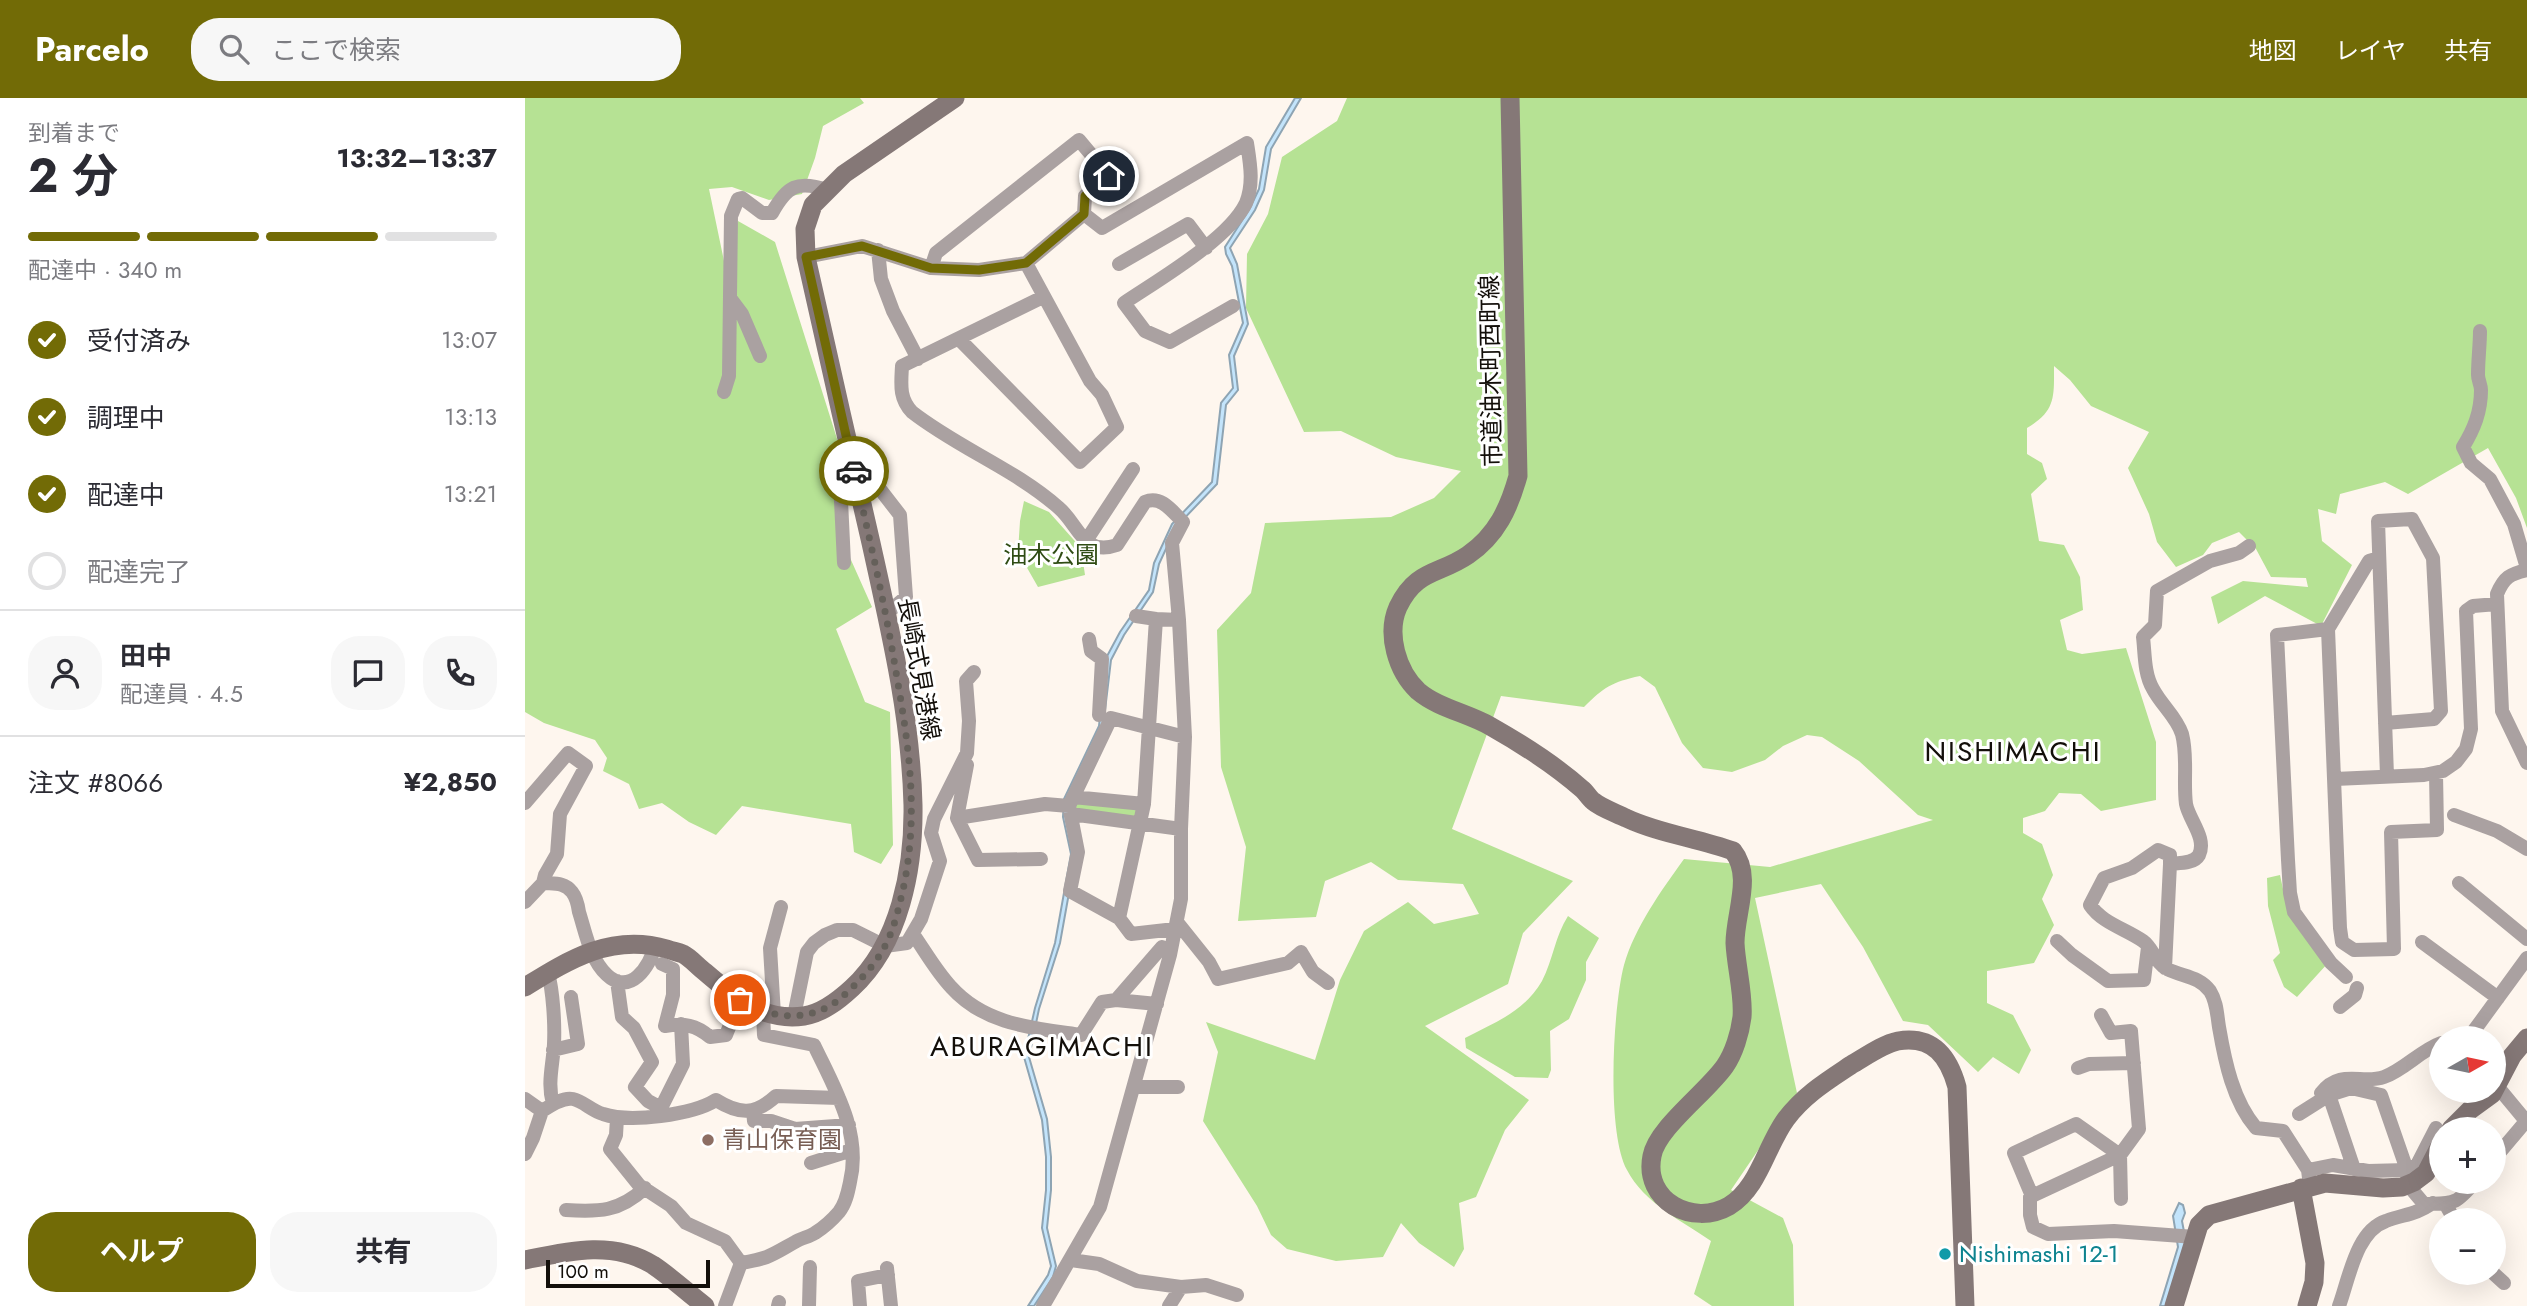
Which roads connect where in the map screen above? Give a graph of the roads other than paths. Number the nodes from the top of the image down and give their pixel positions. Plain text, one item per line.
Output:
1 (955, 98) edge
2 (1510, 98) edge
3 (828, 190) junction
4 (1084, 214) junction
5 (1206, 248) junction
6 (878, 250) junction
7 (806, 257) junction
8 (1026, 263) junction
9 (1119, 264) dead end
10 (931, 268) junction
11 (1043, 297) junction
12 (730, 298) junction
13 (1233, 306) dead end
14 (2480, 331) dead end
15 (960, 340) junction
16 (760, 356) dead end
17 (918, 359) junction
18 (724, 392) dead end
19 (853, 465) junction
20 (1133, 469) dead end
21 (1084, 545) junction
22 (2249, 546) dead end
23 (2379, 558) junction
24 (844, 563) dead end
25 (2527, 569) edge
26 (2497, 604) junction
27 (886, 614) junction
28 (1136, 616) dead end
29 (1156, 619) junction
30 (1179, 620) junction
31 (2328, 629) junction
32 (1089, 639) dead end
33 (974, 672) dead end
34 (1099, 717) junction
35 (2385, 723) junction
36 (1147, 727) junction
37 (1185, 737) junction
38 (967, 754) junction
39 (2527, 763) edge
40 (2436, 773) junction
41 (2387, 776) junction
42 (2335, 779) junction
43 (525, 803) edge
44 (1144, 804) junction
45 (1071, 806) junction
46 (2454, 815) dead end
47 (957, 818) junction
48 (1141, 822) junction
49 (1181, 829) junction
50 (2527, 849) edge
51 (1041, 859) dead end
52 (2170, 864) junction
53 (543, 883) junction
54 (2459, 883) dead end
55 (525, 902) edge
56 (781, 906) dead end
57 (1119, 918) junction
58 (1176, 926) junction
59 (913, 934) junction
60 (2527, 939) edge
61 (2057, 941) dead end
62 (2422, 942) dead end
63 (885, 946) junction
64 (2148, 947) junction
65 (590, 951) junction
66 (659, 955) junction
67 (1170, 956) junction
68 (2527, 958) edge
69 (2165, 968) junction
70 (548, 973) junction
71 (2346, 977) dead end
72 (617, 981) junction
73 (1328, 983) dead end
74 (525, 987) edge
75 (2357, 988) dead end
76 (571, 998) dead end
77 (2498, 998) junction
78 (740, 1000) junction
79 (1116, 1000) junction
80 (1157, 1004) junction
81 (2340, 1007) dead end
82 (769, 1014) junction
83 (2101, 1014) dead end
84 (794, 1016) junction
85 (681, 1024) junction
86 (2476, 1026) edge
87 (2527, 1038) edge
88 (553, 1049) junction
89 (2429, 1050) edge
90 (2134, 1063) junction
91 (2078, 1068) dead end
92 (2506, 1068) edge
93 (1134, 1087) junction
94 (1178, 1087) dead end
95 (2329, 1095) junction
96 (2506, 1097) edge
97 (839, 1098) junction
98 (525, 1099) edge
99 (2480, 1103) edge
100 (547, 1107) junction
101 (753, 1110) junction
102 (659, 1113) junction
103 (2299, 1114) junction
104 (2462, 1117) edge
105 (617, 1118) junction
106 (2526, 1120) edge
107 (849, 1125) junction
108 (2283, 1131) junction
109 (2506, 1144) edge
110 (852, 1150) junction
111 (525, 1154) edge
112 (2120, 1155) junction
113 (811, 1163) dead end
114 (2429, 1166) edge
115 (2354, 1169) junction
116 (2407, 1177) junction
117 (2306, 1181) junction
118 (645, 1188) junction
119 (2464, 1194) edge
120 (2032, 1196) junction
121 (2121, 1199) dead end
122 (2439, 1204) junction
123 (2444, 1208) edge
124 (566, 1210) dead end
125 (2195, 1237) junction
126 (525, 1260) edge
127 (1071, 1260) junction
128 (741, 1262) junction
129 (810, 1267) dead end
130 (1181, 1287) junction
131 (1237, 1295) dead end
132 (1046, 1305) edge
133 (705, 1306) edge
134 (725, 1306) edge
135 (809, 1306) edge
136 (860, 1306) edge
137 (891, 1306) edge
138 (1169, 1306) edge
139 (1965, 1306) edge
140 (2174, 1306) edge
141 (2307, 1306) edge
142 (2339, 1306) edge

1 - 3 street, 長崎式見港線
2 - 139 street, 市道油木町西町線
3 - 7 street, 長崎式見港線
3 - 12 street
4 - 5 street
4 - 8 street
4 - 10 street
5 - 9 street
5 - 13 street
6 - 7 street
6 - 10 street
6 - 17 street
7 - 19 street, 長崎式見港線
8 - 10 street
8 - 11 street
11 - 15 street
11 - 15 street
12 - 16 street
12 - 18 street
14 - 25 street
15 - 17 street
17 - 21 street
19 - 24 street
19 - 27 street, 長崎式見港線
19 - 27 street
20 - 21 street
21 - 30 street
22 - 52 street
23 - 31 street
23 - 35 street
23 - 35 street
25 - 26 street
26 - 39 street
26 - 40 street
27 - 63 street, 長崎式見港線
28 - 29 street
29 - 30 street
29 - 36 street
30 - 37 street
31 - 42 street
31 - 71 street
32 - 34 street
33 - 38 street
34 - 36 street
34 - 45 street
35 - 41 street
36 - 37 street
36 - 44 street
37 - 49 street
38 - 47 street
38 - 59 street
40 - 41 street
40 - 42 street
41 - 42 street
43 - 53 street
44 - 45 street
44 - 48 street
45 - 47 street
45 - 48 street
45 - 57 street
46 - 50 street
47 - 51 street
48 - 49 street
48 - 57 street
49 - 58 street
52 - 64 street
52 - 69 street
53 - 55 street
53 - 65 street
54 - 60 street
56 - 82 street
57 - 58 street
58 - 67 street
58 - 73 street
59 - 63 street
59 - 79 street
61 - 64 street
62 - 77 street
63 - 84 street, 長崎式見港線
63 - 84 street
64 - 69 street
65 - 66 street, 長崎式見港線
65 - 70 street, 長崎式見港線
65 - 72 street
66 - 72 street
66 - 78 street, 長崎式見港線
66 - 85 street
67 - 79 street
67 - 80 street
68 - 77 street
69 - 108 street
70 - 74 street, 長崎式見港線
70 - 88 street
72 - 102 street
75 - 81 street
76 - 88 street
77 - 86 street
78 - 82 street, 長崎式見港線
78 - 85 street
79 - 80 street
80 - 93 street
82 - 84 street, 長崎式見港線
82 - 97 street
83 - 90 street
85 - 102 street
87 - 92 street
88 - 100 street
89 - 103 street
90 - 91 street
90 - 112 street
93 - 94 street
93 - 127 street
95 - 103 street
95 - 115 street
95 - 116 street
96 - 106 street
97 - 101 street
97 - 107 street
98 - 100 street
99 - 104 street
100 - 105 street
100 - 111 street
101 - 102 street
101 - 107 street
102 - 105 street
103 - 108 street
105 - 118 street
106 - 109 street
107 - 110 street
108 - 117 street
110 - 113 street
110 - 128 street
112 - 120 street
112 - 120 street
112 - 121 street
114 - 116 street
115 - 116 street
115 - 117 street
116 - 117 street
116 - 122 street
117 - 125 street
117 - 141 street
118 - 124 street
118 - 128 street
119 - 122 street
120 - 125 street
122 - 123 street
122 - 142 street
125 - 140 street
126 - 133 street
127 - 130 street
127 - 132 street
128 - 134 street
129 - 135 street
130 - 131 street
130 - 138 street
136 - 137 street

